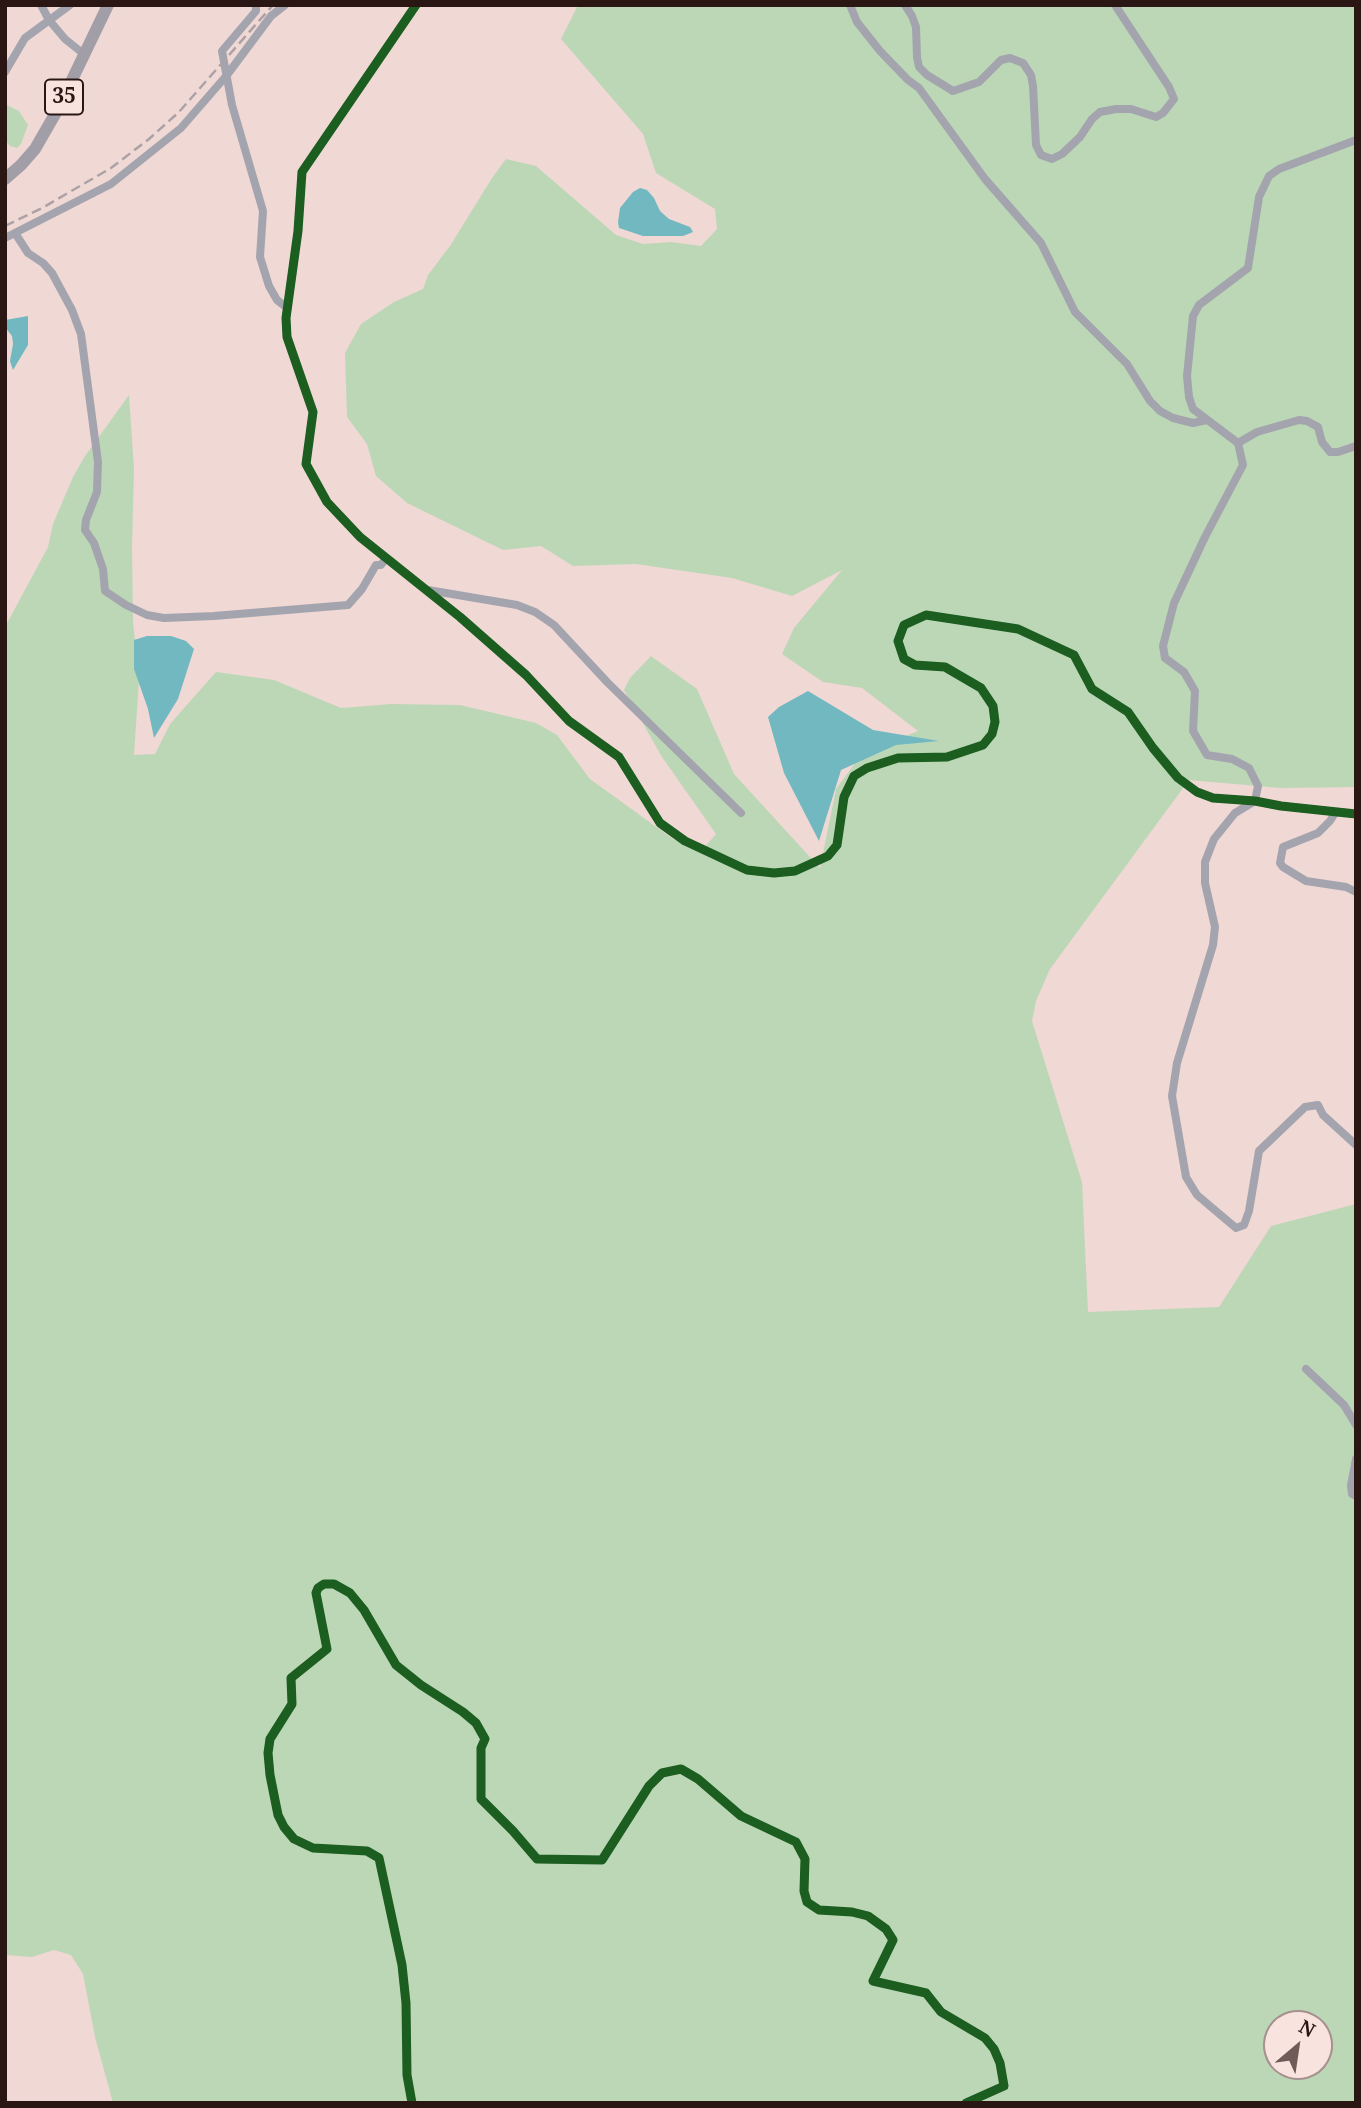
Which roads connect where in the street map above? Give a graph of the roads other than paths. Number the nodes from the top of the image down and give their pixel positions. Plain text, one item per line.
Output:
1 (41, 5) edge
2 (70, 5) edge
3 (108, 5) edge
4 (256, 5) edge
5 (285, 5) edge
6 (416, 5) edge
7 (850, 5) edge
8 (905, 5) edge
9 (1115, 5) edge
10 (49, 20) junction
11 (85, 55) junction
12 (5, 72) edge
13 (227, 75) junction
14 (1356, 140) edge
15 (5, 179) edge
16 (15, 233) junction
17 (5, 238) edge
18 (286, 307) junction
19 (1207, 420) junction
20 (1238, 443) junction
21 (1356, 446) edge
22 (386, 558) junction
23 (425, 590) junction
24 (1255, 801) junction
25 (741, 813) dead end
26 (1335, 813) junction
27 (1356, 814) edge
28 (1356, 892) edge
29 (1356, 1145) edge
30 (1306, 1369) dead end
31 (1356, 1425) edge
32 (1356, 1460) edge
33 (1356, 1496) edge
34 (412, 2103) edge
35 (965, 2103) edge

1 - 10 street
2 - 10 street
3 - 11 highway, 35
4 - 13 street
5 - 13 street
6 - 18 street
7 - 19 street
8 - 9 street
10 - 11 street
10 - 12 street
11 - 15 highway, 35
13 - 16 street
13 - 18 street
14 - 19 street
16 - 17 street
16 - 22 street
18 - 22 street
19 - 20 street
20 - 21 street
20 - 24 street
22 - 23 street
23 - 24 street
23 - 25 street
24 - 26 street
24 - 29 street
26 - 27 street
26 - 28 street
30 - 31 street
32 - 33 street
34 - 35 street

